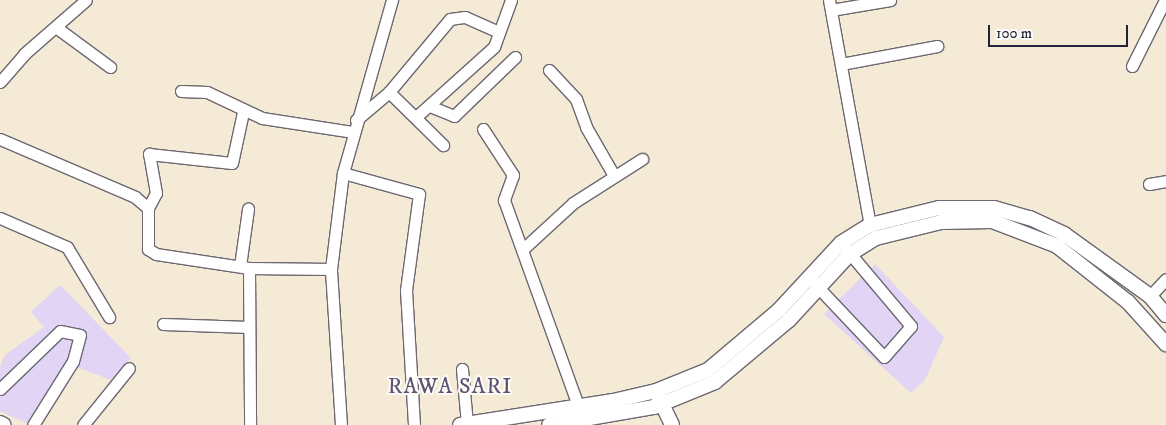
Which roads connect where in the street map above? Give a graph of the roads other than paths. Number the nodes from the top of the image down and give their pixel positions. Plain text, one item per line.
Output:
1 (86, 0) edge
2 (392, 0) edge
3 (511, 0) edge
4 (890, 0) edge
5 (1165, 0) edge
6 (830, 5) edge
7 (57, 28) junction
8 (499, 32) junction
9 (937, 46) dead end
10 (515, 57) dead end
11 (841, 64) junction
12 (1132, 66) dead end
13 (110, 67) dead end
14 (549, 70) dead end
15 (0, 82) edge
16 (181, 90) dead end
17 (389, 92) junction
18 (432, 107) junction
19 (243, 112) junction
20 (417, 116) junction
21 (356, 120) junction
22 (483, 129) dead end
23 (352, 132) junction
24 (0, 139) edge
25 (443, 145) dead end
26 (642, 159) dead end
27 (343, 173) junction
28 (613, 174) junction
29 (1165, 178) edge
30 (1149, 184) dead end
31 (148, 208) junction
32 (248, 209) dead end
33 (0, 218) edge
34 (870, 225) junction
35 (523, 249) junction
36 (845, 249) junction
37 (244, 267) junction
38 (332, 268) junction
39 (1166, 279) edge
40 (814, 282) junction
41 (1150, 296) junction
42 (1166, 315) edge
43 (109, 317) dead end
44 (163, 324) dead end
45 (249, 327) junction
46 (1166, 344) edge
47 (129, 368) dead end
48 (462, 369) dead end
49 (0, 389) edge
50 (653, 392) junction
51 (658, 406) junction
52 (579, 408) junction
53 (0, 423) edge
54 (464, 424) edge
55 (4, 425) edge
56 (33, 425) edge
57 (83, 425) edge
58 (250, 425) edge
59 (341, 425) edge
60 (414, 425) edge
61 (549, 425) edge
62 (663, 425) edge
63 (672, 425) edge

1 - 7 street
2 - 21 street
3 - 8 street
4 - 6 street
5 - 12 street
6 - 11 street
7 - 13 street
7 - 15 street
8 - 17 street
8 - 18 street
9 - 11 street
10 - 18 street
11 - 34 street
14 - 28 street
16 - 19 street
17 - 20 street
17 - 21 street
18 - 20 street
19 - 23 street
19 - 31 street
20 - 25 street
21 - 23 street
22 - 35 street
23 - 27 street
24 - 31 street
26 - 28 street
27 - 38 street
27 - 60 street
28 - 35 street
29 - 30 street
31 - 37 street
32 - 37 street
33 - 43 street
34 - 36 main road
34 - 41 main road
35 - 52 street
36 - 40 main road
36 - 40 street
36 - 46 main road
37 - 38 street
37 - 45 street
38 - 59 street
39 - 41 street
40 - 50 main road
40 - 51 main road
41 - 42 main road
44 - 45 street
45 - 58 street
47 - 57 street
48 - 54 street
49 - 56 street
50 - 51 main road
50 - 52 main road
51 - 61 main road
51 - 62 main road
51 - 63 main road
52 - 54 main road
53 - 55 main road

